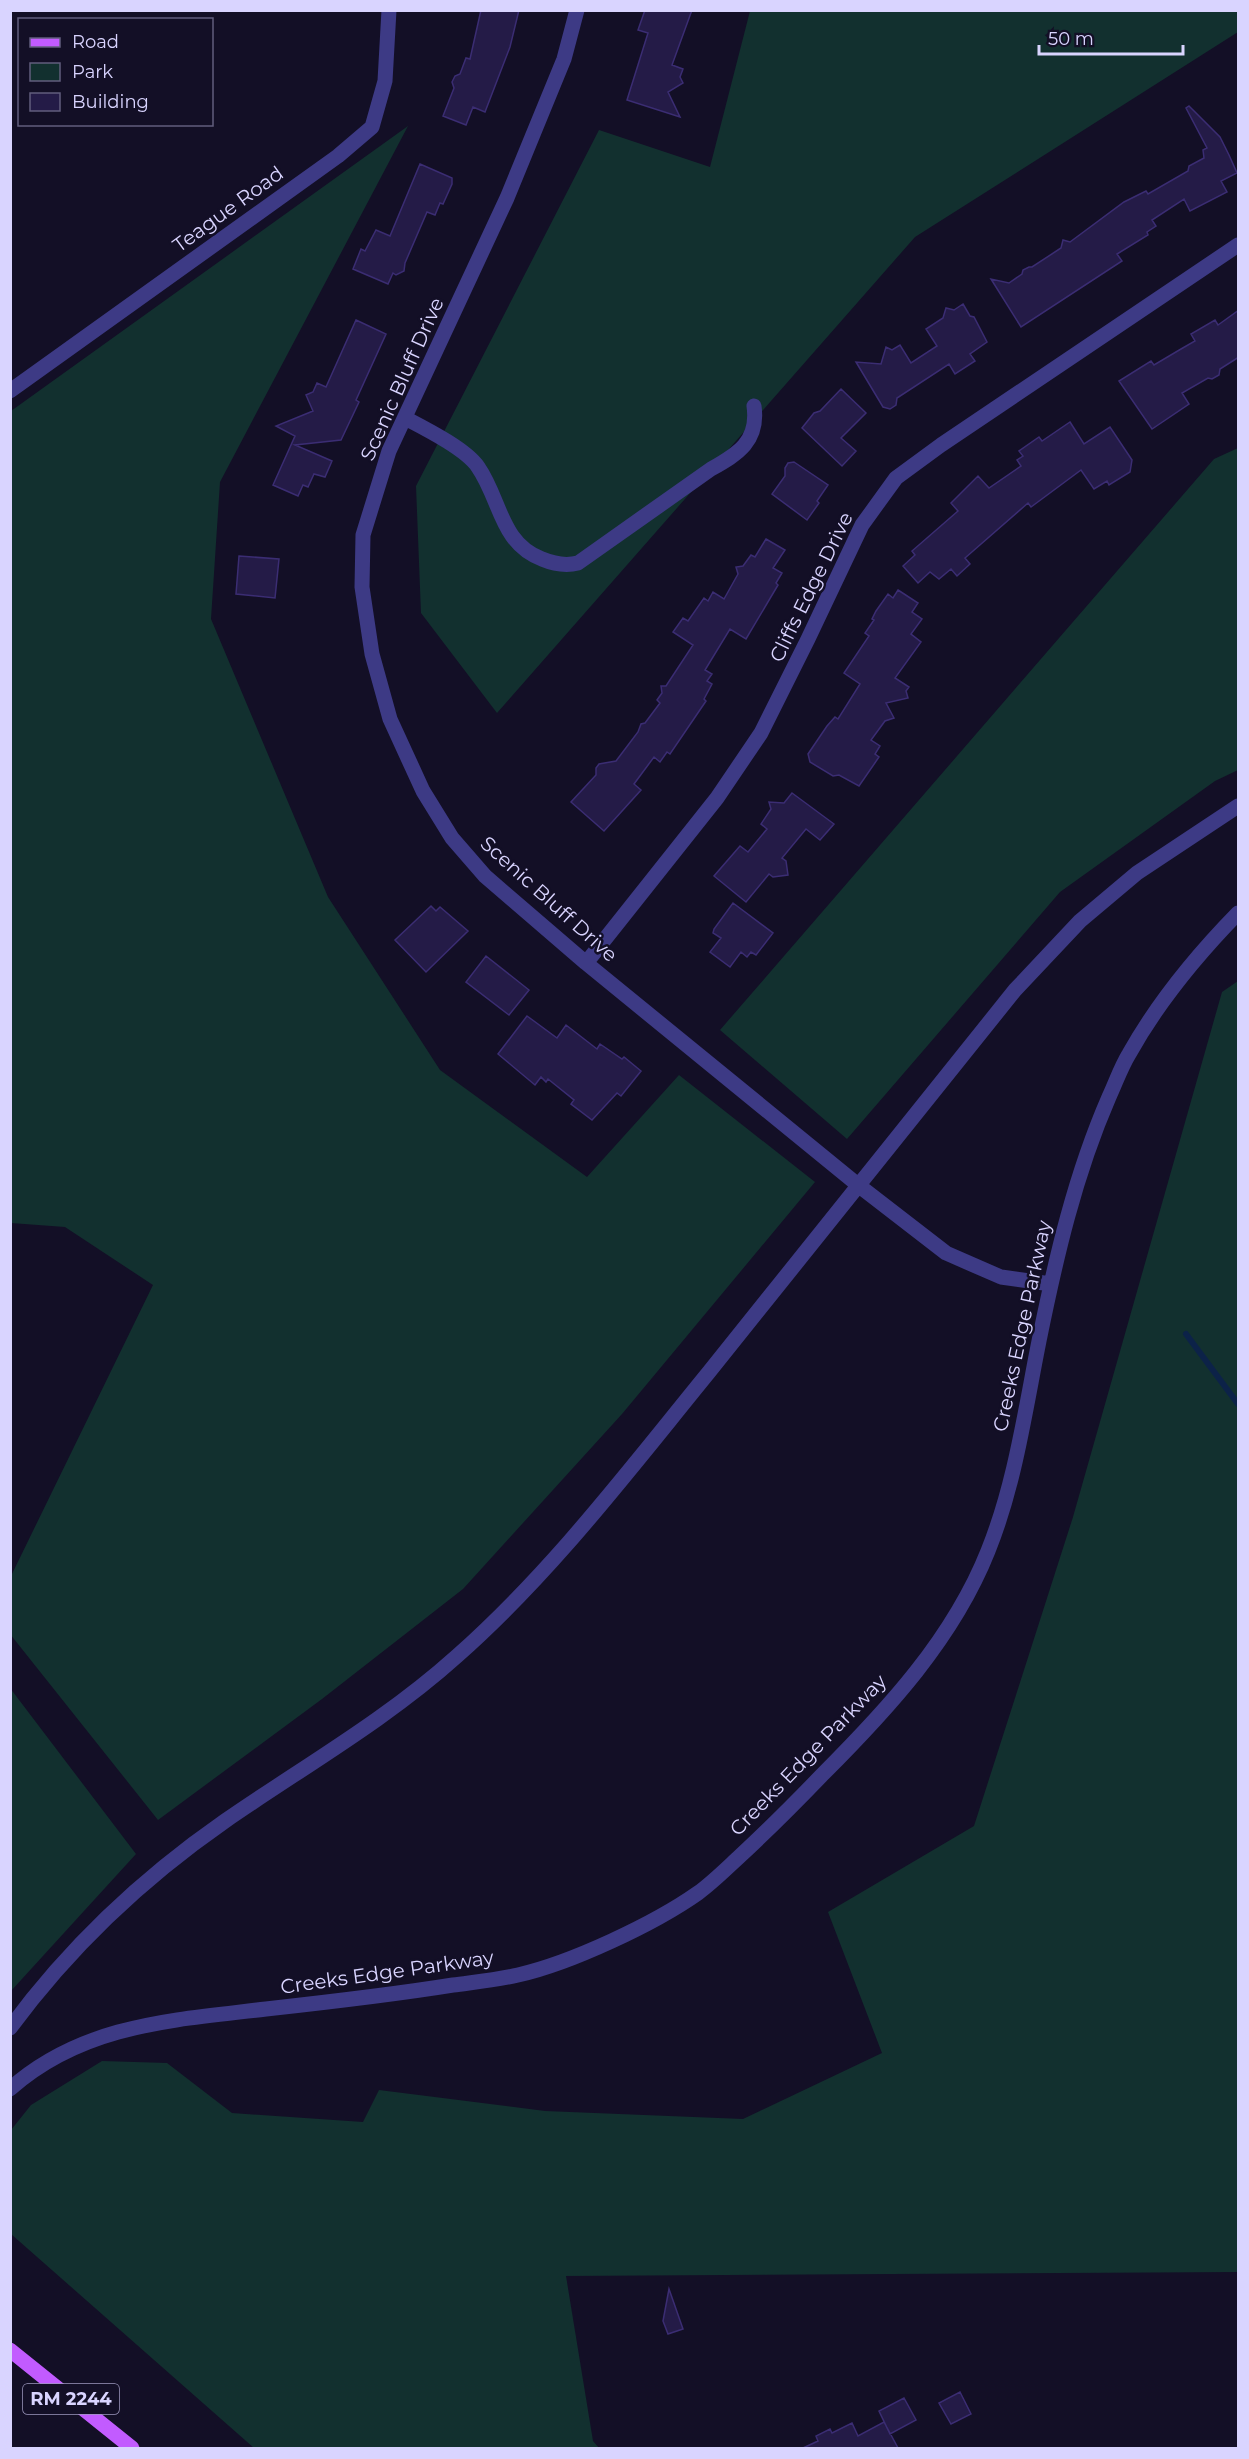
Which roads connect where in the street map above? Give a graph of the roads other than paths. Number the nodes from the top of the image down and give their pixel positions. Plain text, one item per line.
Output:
1 (389, 10) edge
2 (578, 10) edge
3 (1239, 245) edge
4 (10, 391) edge
5 (754, 406) dead end
6 (405, 418) junction
7 (1239, 806) edge
8 (1239, 913) edge
9 (586, 963) junction
10 (858, 1185) junction
11 (1051, 1284) junction
12 (10, 2028) edge
13 (10, 2089) edge
14 (10, 2350) edge
15 (132, 2448) edge

1 - 4 street, Teague Road
2 - 6 street, Scenic Bluff Drive
3 - 9 street, Cliffs Edge Drive
5 - 6 street
6 - 9 street, Scenic Bluff Drive
7 - 10 street
8 - 11 street, Creeks Edge Parkway
9 - 10 street, Scenic Bluff Drive
10 - 11 street, Scenic Bluff Drive
10 - 12 street
11 - 13 street, Creeks Edge Parkway
14 - 15 main road, RM 2244

